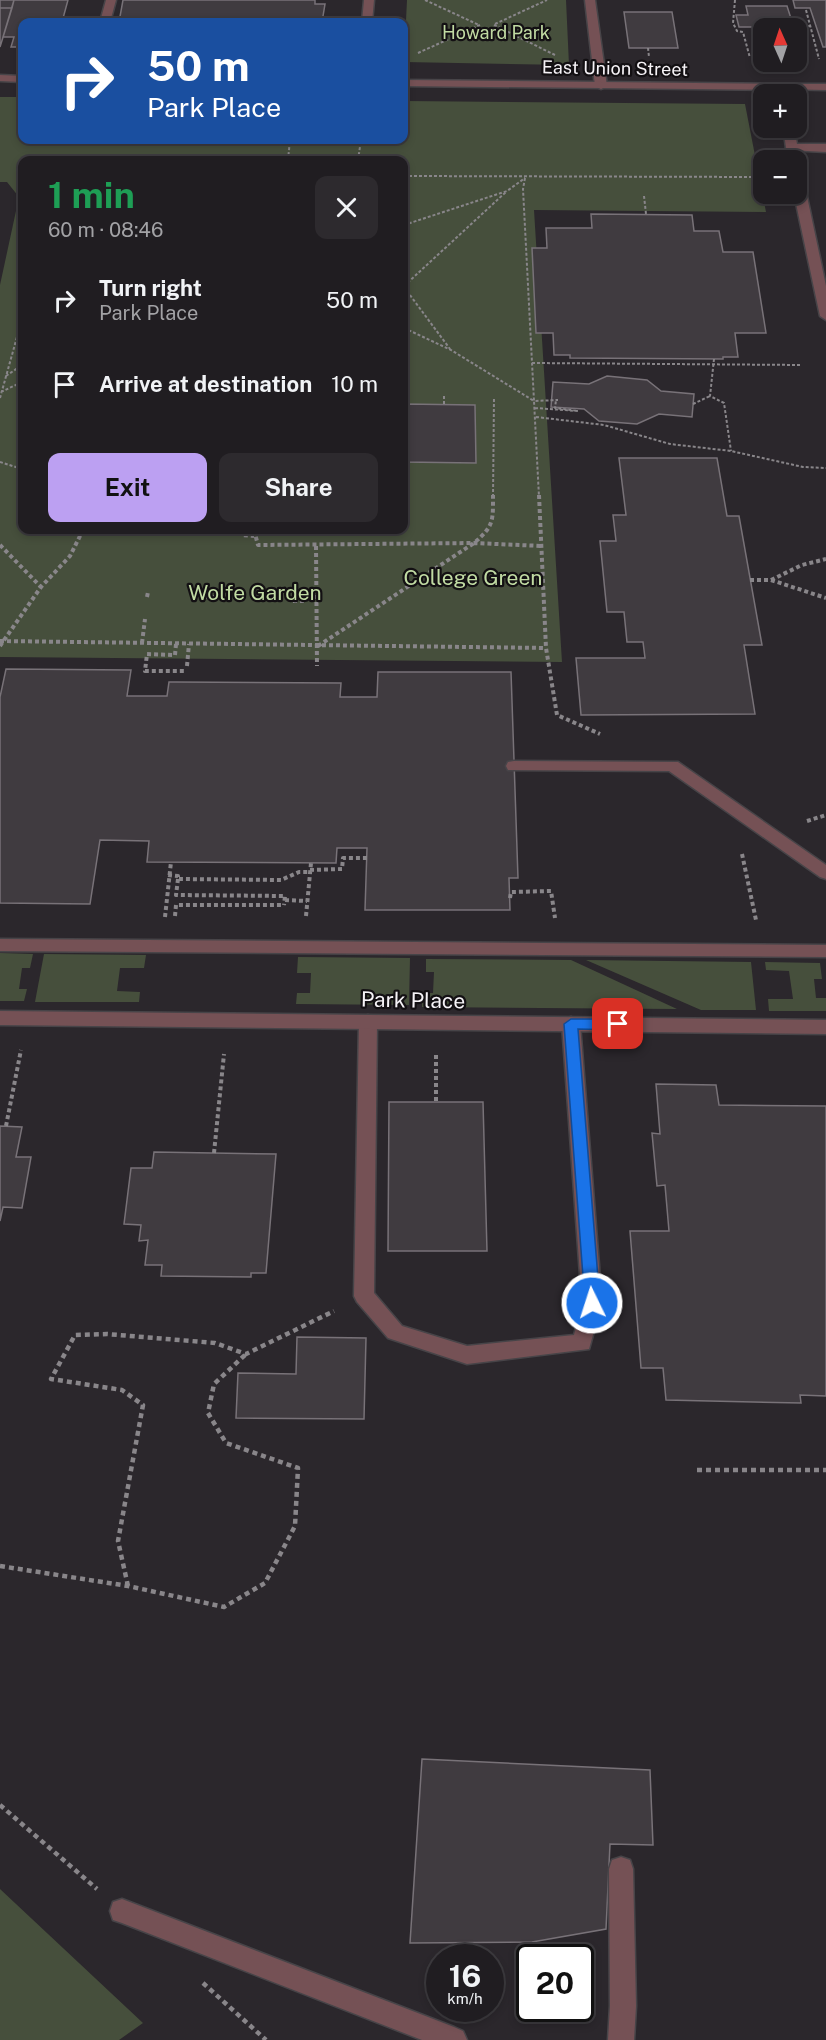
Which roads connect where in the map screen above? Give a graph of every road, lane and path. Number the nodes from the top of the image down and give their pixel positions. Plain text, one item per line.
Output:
1 (111, 0) edge
2 (369, 0) edge
3 (425, 0) edge
4 (547, 0) edge
5 (590, 0) edge
6 (735, 0) edge
7 (807, 10) dead end
8 (106, 18) edge
9 (367, 18) edge
10 (807, 26) edge
11 (811, 26) junction
12 (414, 55) dead end
13 (558, 56) dead end
14 (750, 59) dead end
15 (820, 62) dead end
16 (0, 78) edge
17 (18, 79) edge
18 (408, 84) edge
19 (601, 86) junction
20 (826, 87) edge
21 (807, 89) edge
22 (753, 90) edge
23 (826, 148) edge
24 (807, 151) edge
25 (408, 176) edge
26 (753, 177) edge
27 (525, 178) junction
28 (507, 191) junction
29 (644, 196) dead end
30 (803, 204) edge
31 (646, 214) dead end
32 (408, 224) edge
33 (408, 282) edge
34 (408, 291) edge
35 (826, 316) edge
36 (408, 330) edge
37 (18, 333) edge
38 (451, 350) junction
39 (714, 359) dead end
40 (532, 363) junction
41 (713, 365) junction
42 (802, 365) dead end
43 (18, 368) edge
44 (5, 377) junction
45 (18, 384) edge
46 (1, 392) edge
47 (444, 396) dead end
48 (710, 396) junction
49 (494, 397) dead end
50 (0, 398) edge
51 (534, 400) junction
52 (693, 404) dead end
53 (444, 405) dead end
54 (535, 408) junction
55 (536, 417) junction
56 (731, 451) junction
57 (0, 462) edge
58 (18, 468) edge
59 (826, 468) edge
60 (81, 534) edge
61 (242, 534) edge
62 (254, 536) joint
63 (474, 543) junction
64 (0, 545) edge
65 (316, 546) junction
66 (542, 546) junction
67 (826, 559) edge
68 (750, 580) dead end
69 (771, 580) junction
70 (41, 587) junction
71 (206, 597) dead end
72 (218, 597) dead end
73 (826, 598) edge
74 (293, 601) dead end
75 (307, 601) dead end
76 (145, 619) dead end
77 (2, 641) edge
78 (142, 644) junction
79 (176, 644) junction
80 (189, 644) junction
81 (0, 646) edge
82 (318, 646) junction
83 (546, 648) junction
84 (187, 666) dead end
85 (317, 666) dead end
86 (186, 671) dead end
87 (609, 738) dead end
88 (514, 766) dead end
89 (742, 853) dead end
90 (367, 858) dead end
91 (171, 862) dead end
92 (310, 863) dead end
93 (309, 871) junction
94 (826, 873) edge
95 (168, 875) junction
96 (178, 879) junction
97 (510, 898) dead end
98 (285, 900) junction
99 (307, 900) junction
100 (166, 902) dead end
101 (306, 906) dead end
102 (554, 914) dead end
103 (756, 917) dead end
104 (174, 926) dead end
105 (0, 945) edge
106 (826, 951) edge
107 (0, 1018) edge
108 (228, 1020) junction
109 (368, 1022) junction
110 (571, 1024) junction
111 (826, 1027) edge
112 (20, 1057) dead end
113 (436, 1062) dead end
114 (436, 1103) dead end
115 (6, 1126) dead end
116 (214, 1153) dead end
117 (364, 1296) junction
118 (246, 1354) junction
119 (697, 1470) dead end
120 (826, 1470) edge
121 (0, 1566) edge
122 (128, 1586) junction
123 (621, 1869) dead end
124 (122, 1911) dead end
125 (454, 2040) edge
126 (621, 2040) edge

1 - 8 street
2 - 9 street
3 - 12 path
4 - 13 path
5 - 19 street
6 - 14 path
7 - 11 path
10 - 11 path
11 - 15 path
16 - 17 street
18 - 19 street, East Union Street
19 - 22 street, East Union Street
20 - 21 street, East Union Street
23 - 24 street
25 - 27 path
26 - 27 path
27 - 28 path
27 - 40 path
28 - 32 path
28 - 33 path
29 - 31 path
30 - 35 street
34 - 38 path
36 - 38 path
37 - 44 path
38 - 51 path
39 - 41 path
40 - 41 path
40 - 51 path
41 - 42 path
41 - 48 path
43 - 44 path
44 - 46 path
45 - 46 path
46 - 50 path
47 - 53 path
48 - 52 path
48 - 56 path
49 - 63 path
51 - 54 path
51 - 54 path
54 - 55 path
55 - 56 path
55 - 66 path
56 - 59 path
57 - 58 path
60 - 70 path
61 - 62 path
62 - 65 path
63 - 65 path
63 - 66 path
63 - 82 path
64 - 70 path
65 - 82 path
66 - 83 path
67 - 69 path
68 - 69 path
69 - 73 path
70 - 77 path
71 - 72 path
74 - 75 path
76 - 78 path
77 - 78 path
77 - 81 path
78 - 79 path
79 - 80 path
79 - 86 path
80 - 82 path
80 - 84 path
82 - 83 path
82 - 85 path
83 - 87 path
88 - 94 street
89 - 103 path
90 - 93 path
91 - 95 path
92 - 93 path
93 - 96 path
93 - 99 path
95 - 96 path
95 - 100 path
96 - 98 path
97 - 102 path
98 - 99 path
98 - 104 path
99 - 101 path
105 - 106 street
107 - 108 street, Park Place
108 - 109 street, Park Place
108 - 116 path
109 - 110 street, Park Place
109 - 117 street
110 - 111 street, Park Place
110 - 117 street
112 - 115 path
113 - 114 path
117 - 118 path
118 - 122 path
118 - 122 path
119 - 120 path
121 - 122 path
123 - 126 street
124 - 125 street

